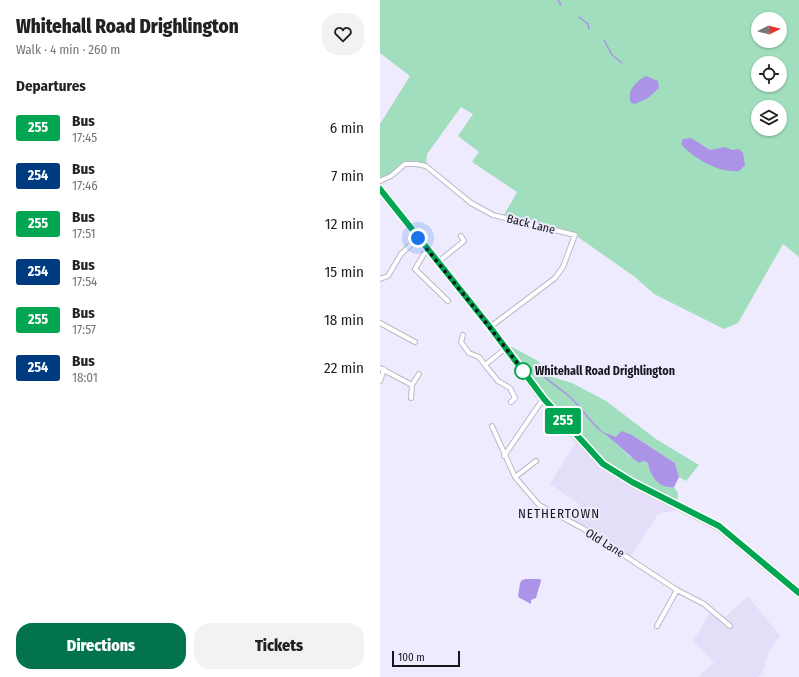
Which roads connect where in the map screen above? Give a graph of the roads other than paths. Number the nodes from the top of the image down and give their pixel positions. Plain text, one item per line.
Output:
1 (380, 182) edge
2 (380, 189) edge
3 (461, 236) dead end
4 (418, 238) junction
5 (427, 249) junction
6 (437, 262) junction
7 (380, 279) edge
8 (448, 301) dead end
9 (380, 323) edge
10 (490, 327) junction
11 (464, 335) dead end
12 (415, 342) dead end
13 (506, 348) junction
14 (486, 365) junction
15 (382, 369) edge
16 (419, 374) dead end
17 (380, 381) edge
18 (412, 385) junction
19 (411, 398) dead end
20 (544, 399) junction
21 (511, 402) dead end
22 (492, 426) dead end
23 (504, 456) junction
24 (536, 461) dead end
25 (515, 477) junction
26 (677, 590) junction
27 (799, 593) edge
28 (657, 626) dead end
29 (730, 626) dead end

1 - 10 street, Back Lane
2 - 4 main road
3 - 6 street
4 - 5 main road
4 - 7 street
5 - 6 main road
5 - 8 street
6 - 10 main road
9 - 12 street
10 - 13 main road
11 - 14 street
13 - 14 street
13 - 20 main road
14 - 21 street
15 - 17 street
15 - 18 street
16 - 18 street
18 - 19 street
20 - 23 street
20 - 27 main road
22 - 23 street, Old Lane
23 - 25 street, Old Lane
24 - 25 street
25 - 26 street, Old Lane
26 - 28 street
26 - 29 street, Old Lane

